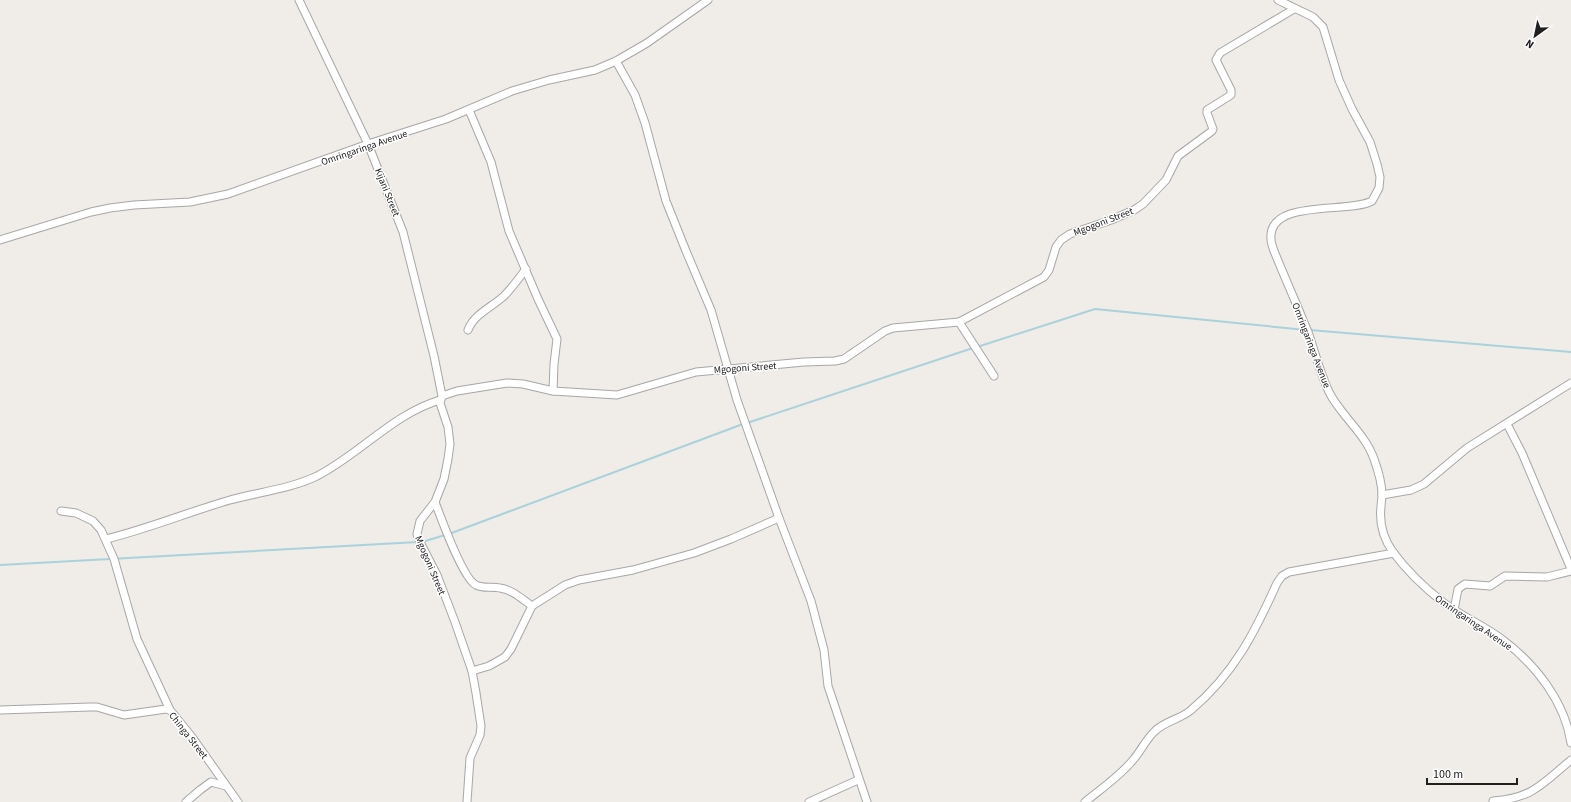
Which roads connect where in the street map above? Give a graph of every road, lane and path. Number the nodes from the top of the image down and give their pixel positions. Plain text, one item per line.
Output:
1 (299, 0) edge
2 (708, 0) edge
3 (1278, 0) edge
4 (1294, 9) junction
5 (616, 61) junction
6 (469, 110) junction
7 (368, 144) junction
8 (0, 240) edge
9 (526, 269) junction
10 (959, 322) junction
11 (468, 330) dead end
12 (729, 369) junction
13 (994, 376) dead end
14 (1571, 383) edge
15 (553, 391) junction
16 (441, 398) junction
17 (1507, 424) junction
18 (1382, 495) junction
19 (436, 502) junction
20 (61, 512) dead end
21 (779, 518) junction
22 (106, 539) junction
23 (1394, 553) junction
24 (1571, 570) edge
25 (532, 606) junction
26 (1454, 610) junction
27 (472, 671) junction
28 (0, 710) edge
29 (170, 710) junction
30 (1571, 743) edge
31 (1571, 760) edge
32 (858, 780) junction
33 (226, 786) junction
34 (1493, 801) edge
35 (186, 802) edge
36 (238, 802) edge
37 (467, 802) edge
38 (809, 802) edge
39 (867, 802) edge
40 (1085, 802) edge

1 - 7 street, Kijani Street
2 - 5 street, Omringaringa Avenue
3 - 4 street, Omringaringa Avenue
4 - 10 street, Mgogoni Street
4 - 18 street, Omringaringa Avenue
5 - 6 street, Omringaringa Avenue
5 - 12 street
6 - 7 street, Omringaringa Avenue
6 - 9 street
7 - 8 street, Omringaringa Avenue
7 - 16 street, Kijani Street
9 - 11 street
9 - 15 street
10 - 12 street, Mgogoni Street
10 - 13 street
12 - 15 street, Mgogoni Street
12 - 21 street
14 - 17 street
15 - 16 street, Mgogoni Street
16 - 19 street, Mgogoni Street
16 - 22 street
17 - 18 street
17 - 24 street
18 - 23 street, Omringaringa Avenue
19 - 25 street
19 - 27 street, Mgogoni Street
20 - 22 street
21 - 25 street
21 - 32 street
22 - 29 street
23 - 26 street, Omringaringa Avenue
23 - 40 street
24 - 26 street
25 - 27 street
26 - 30 street, Omringaringa Avenue
27 - 37 street, Mgogoni Street
28 - 29 street, Chinga Street
29 - 33 street, Chinga Street
31 - 34 street
32 - 38 street
32 - 39 street
33 - 35 street
33 - 36 street, Chinga Street

